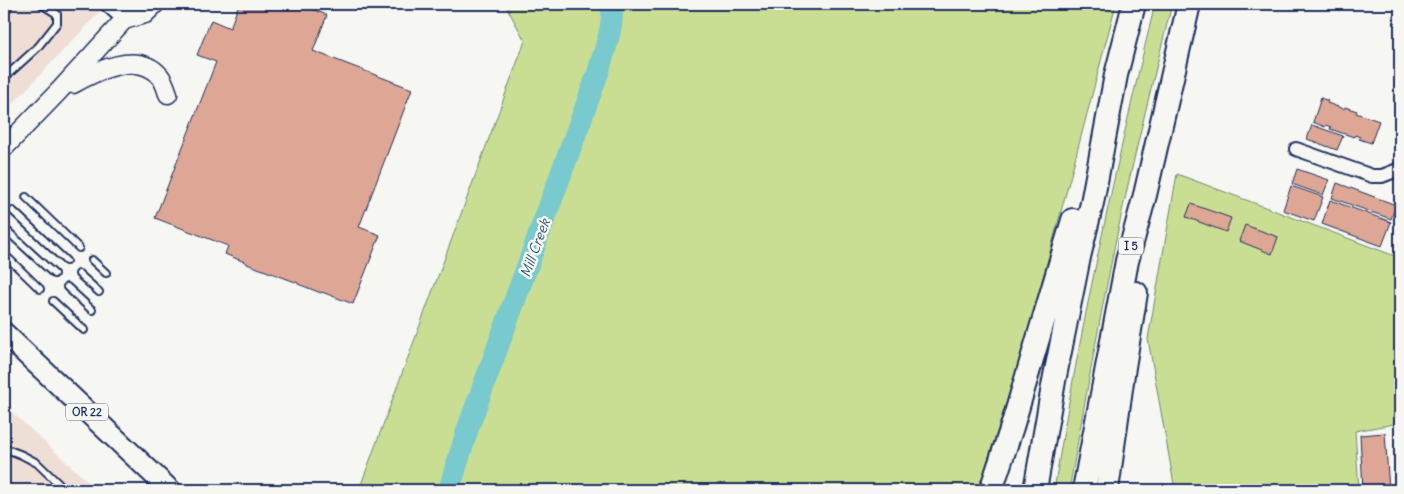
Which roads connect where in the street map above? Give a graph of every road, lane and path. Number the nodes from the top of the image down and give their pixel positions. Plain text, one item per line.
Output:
1 (9, 4) edge
2 (41, 4) edge
3 (106, 4) edge
4 (155, 4) edge
5 (1134, 4) edge
6 (1188, 4) edge
7 (126, 12) edge
8 (4, 15) edge
9 (1116, 75) junction
10 (4, 78) edge
11 (59, 91) junction
12 (168, 94) dead end
13 (4, 148) edge
14 (1296, 149) dead end
15 (1400, 169) edge
16 (1145, 195) junction
17 (26, 197) dead end
18 (13, 211) dead end
19 (4, 228) edge
20 (79, 248) dead end
21 (4, 254) edge
22 (92, 260) dead end
23 (66, 261) dead end
24 (106, 273) dead end
25 (54, 274) dead end
26 (79, 274) dead end
27 (67, 287) dead end
28 (40, 289) dead end
29 (99, 292) dead end
30 (53, 301) dead end
31 (92, 310) dead end
32 (84, 330) dead end
33 (4, 333) edge
34 (4, 448) edge
35 (65, 490) edge
36 (170, 490) edge
37 (991, 490) edge
38 (1035, 490) edge
39 (1084, 490) edge
40 (1107, 490) edge

1 - 8 lane
2 - 10 lane
3 - 7 street
4 - 7 main road
5 - 9 highway
6 - 16 highway, I 5
7 - 11 main road
9 - 37 highway
9 - 38 highway
11 - 12 main road
11 - 13 main road
14 - 15 street
16 - 39 highway, I 5
16 - 40 highway, I 5
17 - 20 lane
18 - 23 lane
19 - 25 lane
21 - 28 lane
22 - 24 lane
26 - 29 lane
27 - 31 lane
30 - 32 lane
33 - 36 highway, OR 22
34 - 35 lane

